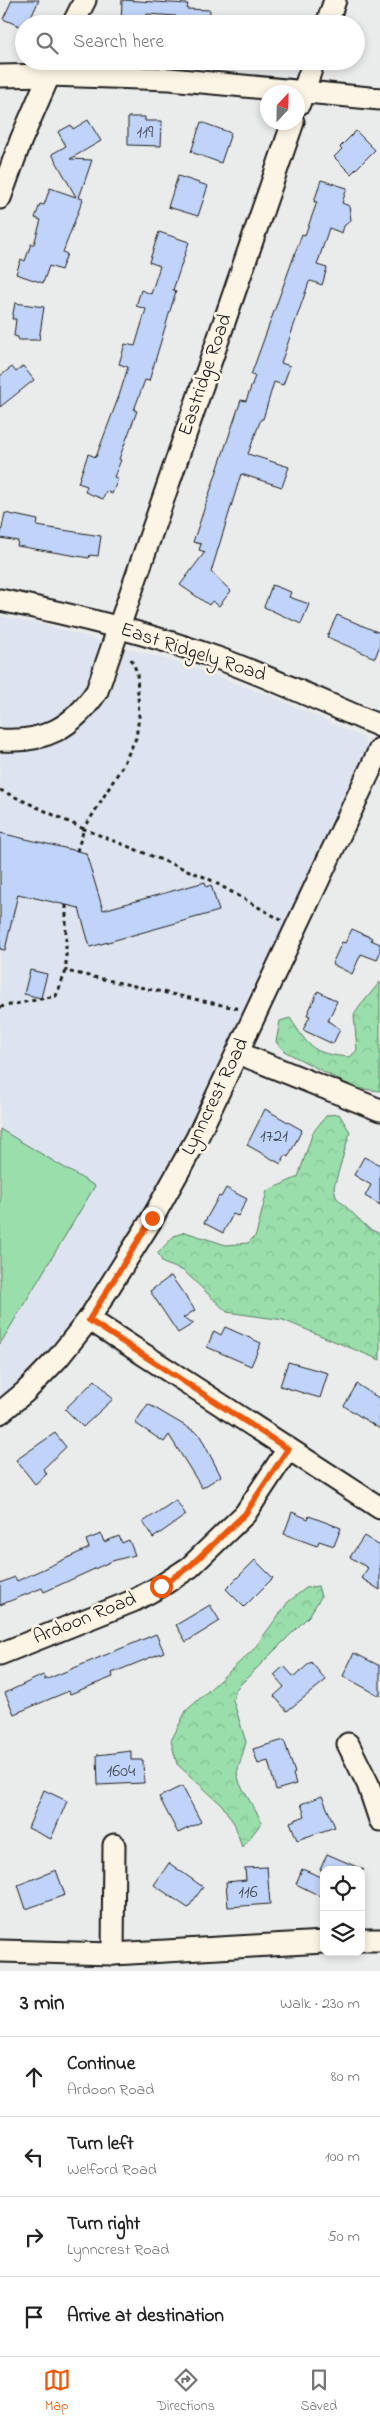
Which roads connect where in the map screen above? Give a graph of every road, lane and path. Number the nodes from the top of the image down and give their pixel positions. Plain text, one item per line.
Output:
1 (85, 0) edge
2 (335, 0) edge
3 (78, 15) edge
4 (330, 15) edge
5 (39, 70) edge
6 (51, 70) edge
7 (73, 70) edge
8 (311, 70) edge
9 (0, 76) edge
10 (305, 87) edge
11 (260, 94) edge
12 (380, 99) edge
13 (305, 101) edge
14 (290, 130) edge
15 (0, 198) edge
16 (0, 600) edge
17 (119, 628) junction
18 (131, 659) dead end
19 (380, 726) edge
20 (0, 740) edge
21 (380, 749) edge
22 (0, 790) edge
23 (84, 829) junction
24 (77, 851) dead end
25 (66, 905) dead end
26 (282, 921) dead end
27 (66, 971) junction
28 (0, 1007) edge
29 (241, 1010) dead end
30 (238, 1053) junction
31 (380, 1110) edge
32 (89, 1320) junction
33 (0, 1413) edge
34 (288, 1449) junction
35 (380, 1508) edge
36 (0, 1654) edge
37 (348, 1744) dead end
38 (380, 1820) edge
39 (114, 1845) dead end
40 (365, 1940) edge
41 (380, 1940) edge
42 (320, 1942) edge
43 (0, 1952) edge
44 (113, 1954) junction

1 - 3 street
2 - 4 street
5 - 9 street
6 - 15 street
7 - 11 street
8 - 10 street
12 - 13 street
14 - 17 street, Eastridge Road
16 - 17 street, East Ridgely Road
17 - 19 street, East Ridgely Road
17 - 20 street, Eastridge Road
18 - 23 path
21 - 30 street, Lynncrest Road
22 - 23 path
23 - 24 path
23 - 26 path
25 - 27 path
27 - 28 path
27 - 29 path
30 - 31 street
30 - 32 street, Lynncrest Road
32 - 33 street, Lynncrest Road
32 - 34 street
34 - 35 street
34 - 36 street, Ardoon Road
37 - 38 street
39 - 44 street
40 - 41 street
42 - 44 street
43 - 44 street

